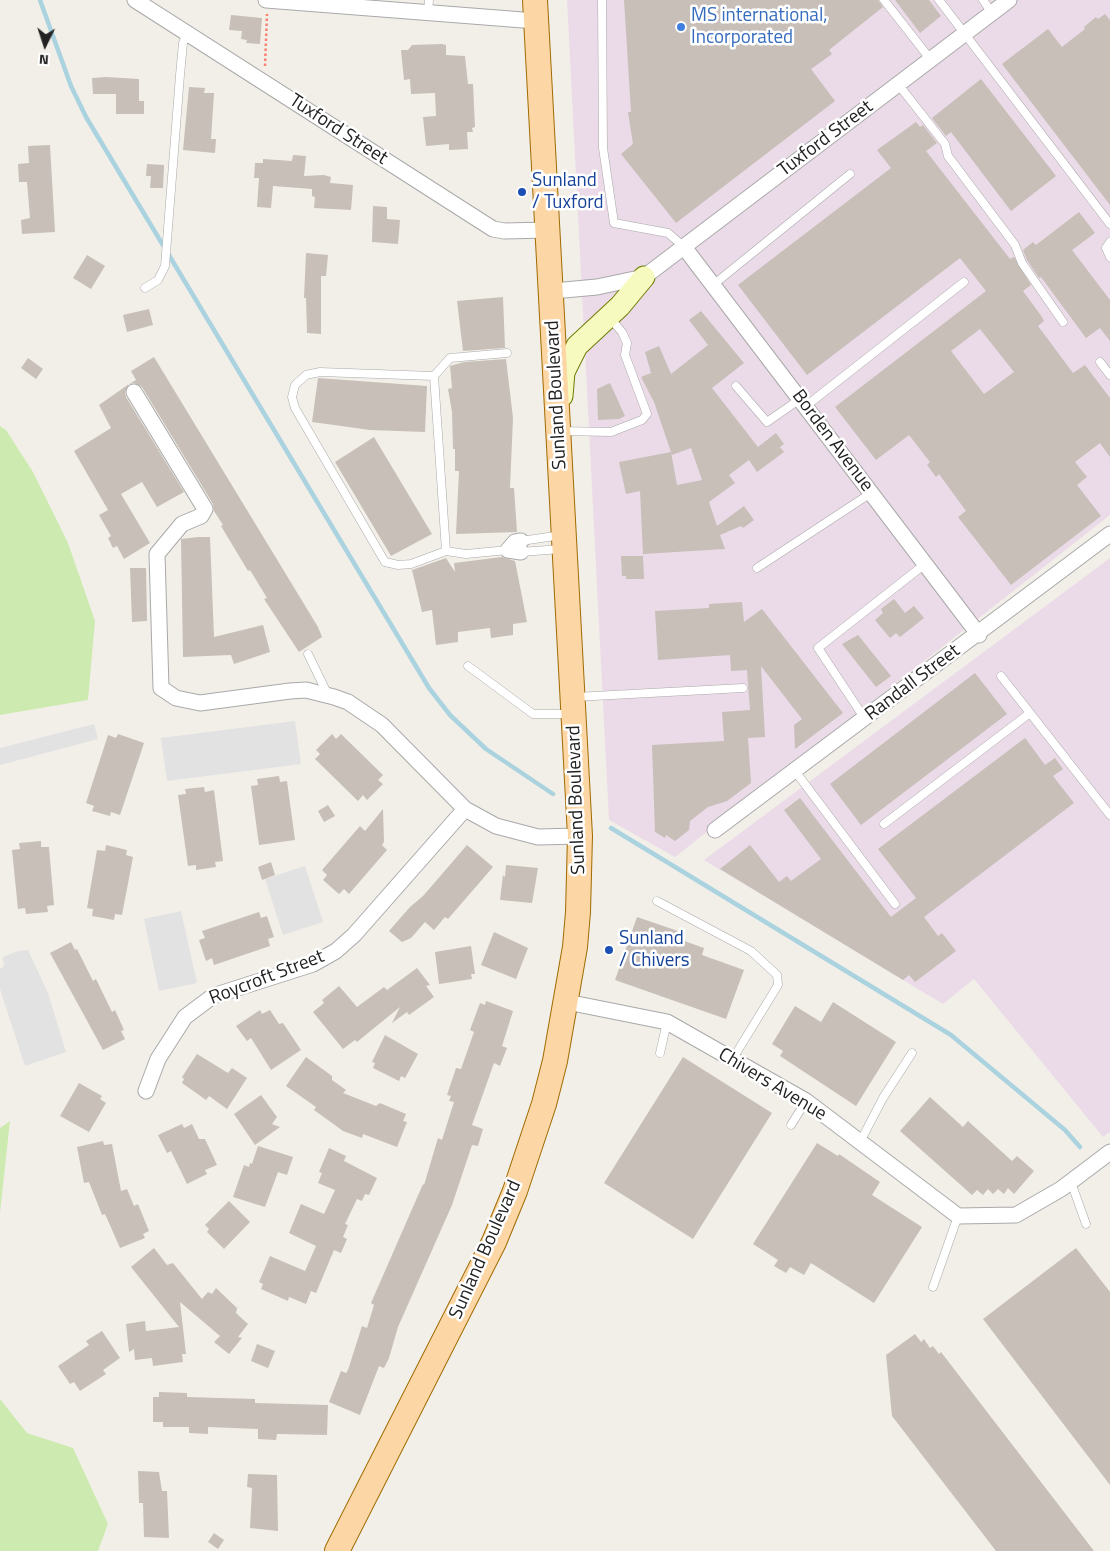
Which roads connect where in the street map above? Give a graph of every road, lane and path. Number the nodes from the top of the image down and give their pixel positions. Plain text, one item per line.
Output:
1 (135, 0) edge
2 (267, 0) edge
3 (602, 0) edge
4 (884, 0) edge
5 (939, 0) edge
6 (983, 0) edge
7 (1009, 0) edge
8 (323, 2) edge
9 (354, 3) edge
10 (428, 6) edge
11 (536, 11) edge
12 (992, 12) junction
13 (187, 33) junction
14 (965, 33) junction
15 (931, 60) junction
16 (264, 82) junction
17 (898, 84) junction
18 (850, 174) dead end
19 (1110, 224) edge
20 (549, 230) junction
21 (1110, 242) edge
22 (684, 247) junction
23 (1110, 257) edge
24 (644, 277) junction
25 (964, 282) dead end
26 (713, 285) junction
27 (146, 288) dead end
28 (552, 291) junction
29 (609, 316) junction
30 (1063, 322) dead end
31 (507, 353) dead end
32 (1100, 362) dead end
33 (1110, 375) edge
34 (434, 376) junction
35 (736, 386) dead end
36 (134, 392) dead end
37 (803, 403) junction
38 (558, 431) junction
39 (871, 493) junction
40 (1110, 534) edge
41 (564, 542) junction
42 (516, 548) junction
43 (446, 551) junction
44 (925, 564) junction
45 (757, 568) dead end
46 (979, 635) junction
47 (308, 654) dead end
48 (468, 666) dead end
49 (1001, 676) dead end
50 (743, 688) dead end
51 (328, 695) junction
52 (574, 705) junction
53 (1030, 713) junction
54 (865, 719) junction
55 (795, 771) junction
56 (465, 809) junction
57 (1110, 815) edge
58 (884, 824) dead end
59 (715, 830) dead end
60 (580, 836) junction
61 (657, 901) dead end
62 (895, 904) dead end
63 (567, 1002) junction
64 (667, 1022) junction
65 (660, 1053) dead end
66 (912, 1053) dead end
67 (732, 1060) junction
68 (146, 1091) dead end
69 (806, 1102) junction
70 (791, 1125) dead end
71 (860, 1142) junction
72 (1110, 1152) edge
73 (1071, 1182) junction
74 (958, 1216) junction
75 (1086, 1224) dead end
76 (933, 1288) dead end
77 (337, 1551) edge

1 - 13 street, Tuxford Street
2 - 8 street
2 - 16 path
3 - 22 lane
4 - 15 lane
5 - 14 lane
6 - 12 lane
7 - 12 street, Tuxford Street
8 - 9 street
9 - 10 street
10 - 11 street
11 - 20 main road, Sunland Boulevard
12 - 14 street, Tuxford Street
13 - 16 street, Tuxford Street
13 - 27 lane
14 - 15 street, Tuxford Street
14 - 19 lane
15 - 17 street, Tuxford Street
16 - 20 street, Tuxford Street
17 - 22 street, Tuxford Street
17 - 30 lane
18 - 26 lane
20 - 28 main road, Sunland Boulevard
21 - 23 lane
22 - 24 street, Tuxford Street
22 - 26 street, Borden Avenue
24 - 28 street, Tuxford Street
24 - 29 street, Tuxford Street
25 - 37 lane
26 - 37 street, Borden Avenue
28 - 38 main road, Sunland Boulevard
29 - 38 street, Tuxford Street
29 - 38 lane
31 - 34 lane
32 - 33 lane
34 - 43 lane
34 - 43 lane
35 - 37 lane
36 - 51 street
37 - 39 street, Borden Avenue
38 - 41 main road, Sunland Boulevard
39 - 44 street, Borden Avenue
39 - 45 lane
40 - 46 street, Randall Street
41 - 42 lane
41 - 42 lane
41 - 52 main road, Sunland Boulevard
42 - 43 lane
44 - 46 street, Borden Avenue
44 - 54 lane
46 - 54 street, Randall Street
47 - 51 lane
48 - 52 lane
49 - 53 lane
50 - 52 lane
51 - 56 street
52 - 60 main road, Sunland Boulevard
53 - 57 lane
53 - 58 lane
54 - 55 street, Randall Street
55 - 59 street, Randall Street
55 - 62 lane
56 - 60 street
56 - 68 street, Roycroft Street
60 - 63 main road, Sunland Boulevard
61 - 67 lane
63 - 64 street, Chivers Avenue
63 - 77 main road, Sunland Boulevard
64 - 65 lane
64 - 67 street, Chivers Avenue
66 - 71 lane
67 - 69 street, Chivers Avenue
69 - 70 lane
69 - 71 street, Chivers Avenue
71 - 74 street, Chivers Avenue
72 - 73 street
73 - 74 street
73 - 75 lane
74 - 76 lane

